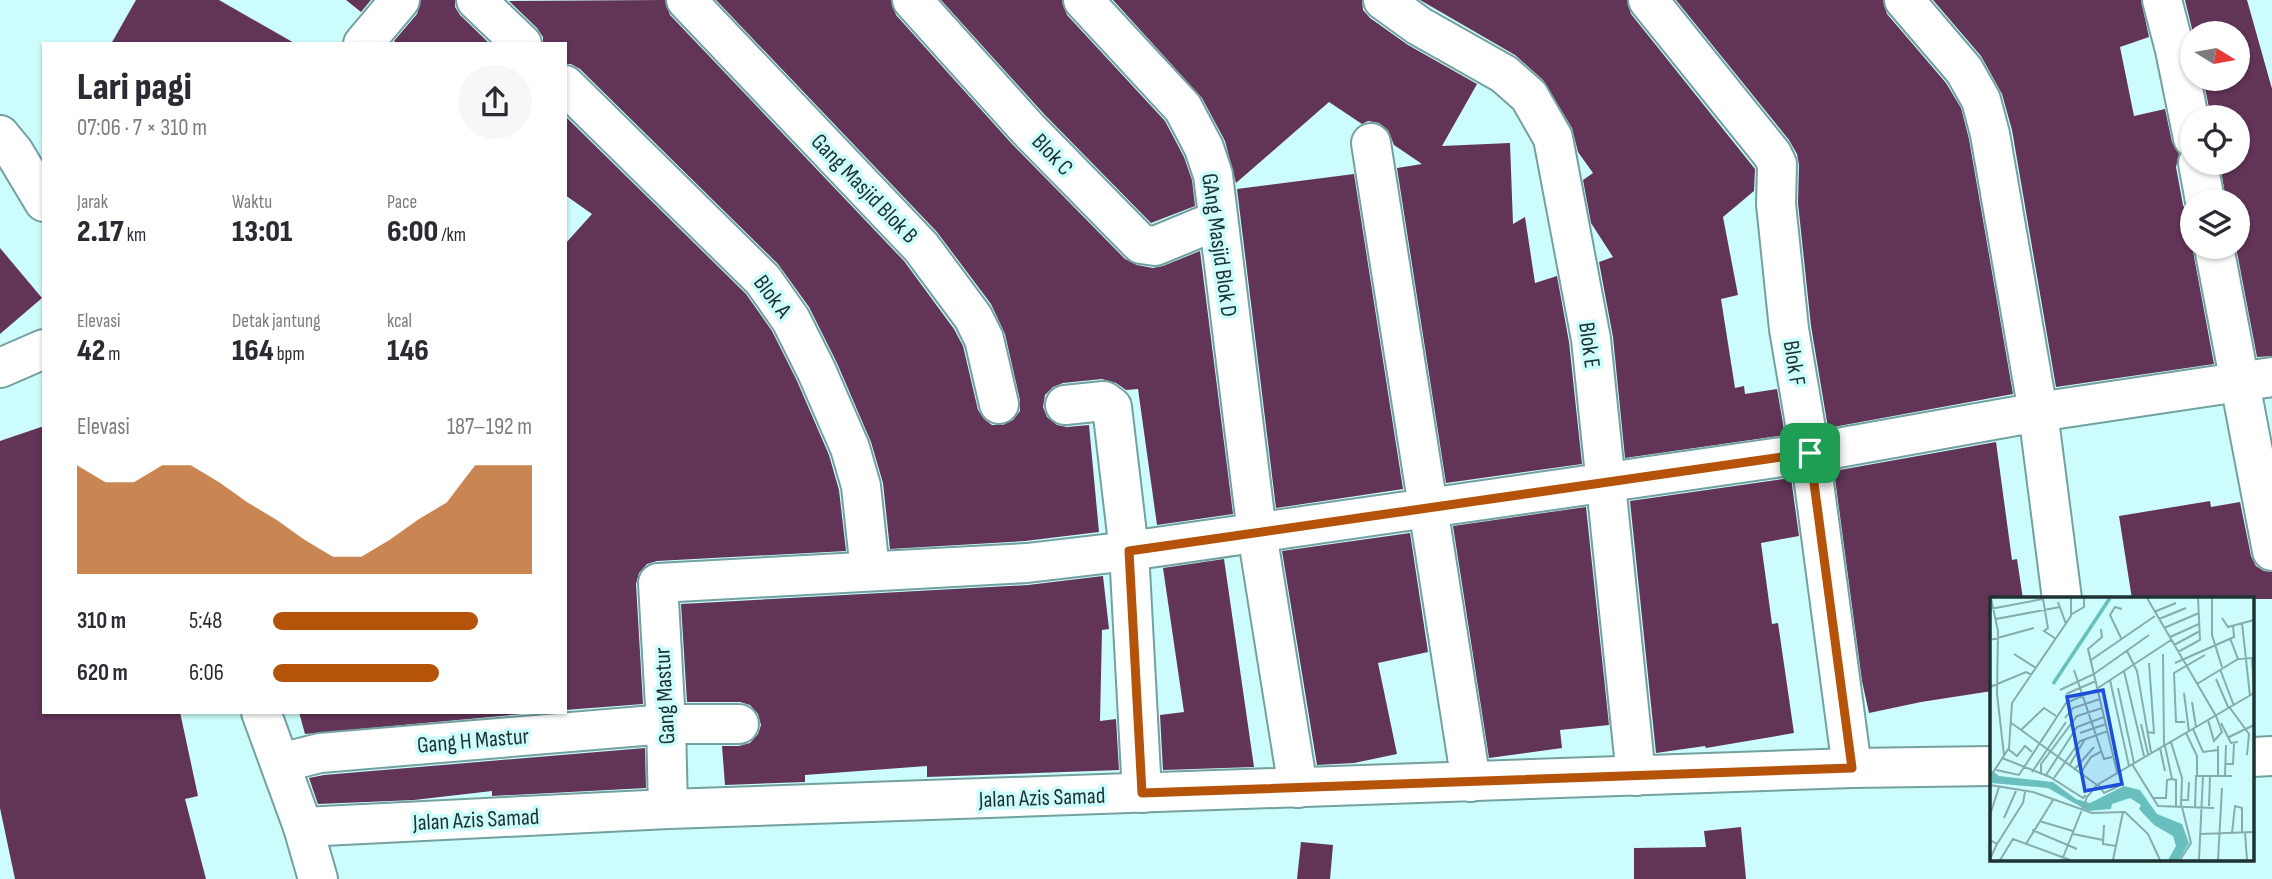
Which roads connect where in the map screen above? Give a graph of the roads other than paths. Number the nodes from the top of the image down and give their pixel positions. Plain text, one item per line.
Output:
1 (400, 0) edge
2 (476, 0) edge
3 (686, 0) edge
4 (912, 0) edge
5 (1083, 0) edge
6 (1383, 0) edge
7 (1648, 0) edge
8 (1904, 0) edge
9 (2162, 0) edge
10 (365, 42) edge
11 (520, 42) edge
12 (567, 87) edge
13 (2186, 105) edge
14 (0, 135) edge
15 (1371, 143) dead end
16 (42, 199) edge
17 (1218, 220) junction
18 (2218, 259) edge
19 (42, 350) edge
20 (0, 368) edge
21 (2256, 380) edge
22 (999, 404) dead end
23 (1065, 405) dead end
24 (2038, 412) junction
25 (1810, 453) junction
26 (1606, 482) junction
27 (1429, 508) junction
28 (1257, 533) junction
29 (1129, 551) junction
30 (2272, 551) edge
31 (870, 571) junction
32 (2062, 597) edge
33 (262, 714) edge
34 (666, 724) junction
35 (739, 724) dead end
36 (2272, 756) edge
37 (2254, 757) edge
38 (280, 763) junction
39 (1990, 766) edge
40 (1852, 768) junction
41 (1636, 776) junction
42 (1471, 782) junction
43 (1298, 788) junction
44 (1142, 793) junction
45 (668, 809) junction
46 (303, 827) junction
47 (318, 879) edge

1 - 10 street
2 - 11 street
3 - 22 street, Gang Masjid Blok B
4 - 17 street, Blok C
5 - 17 street, GAng Masjid Blok D
6 - 26 street, Blok E
7 - 25 street, Blok F
8 - 24 street
9 - 13 street
12 - 31 street, Blok A
14 - 16 street
15 - 27 street
17 - 28 street, GAng Masjid Blok D
18 - 21 street
19 - 20 street
21 - 24 street
21 - 30 street
23 - 29 street
24 - 25 street
24 - 32 street
25 - 26 street
25 - 40 street, Blok F
26 - 27 street
26 - 41 street, Blok E
27 - 28 street
27 - 42 street
28 - 29 street
28 - 43 street, GAng Masjid Blok D
29 - 31 street
29 - 44 street
31 - 34 street, Gang Mastur
33 - 38 street
34 - 35 street, Gang H Mastur
34 - 38 street, Gang H Mastur
34 - 45 street, Gang Mastur
36 - 37 street
38 - 46 street
39 - 40 street, Jalan Azis Samad
40 - 41 street, Jalan Azis Samad
41 - 42 street, Jalan Azis Samad
42 - 43 street, Jalan Azis Samad
43 - 44 street, Jalan Azis Samad
44 - 45 street, Jalan Azis Samad
45 - 46 street, Jalan Azis Samad
46 - 47 street

